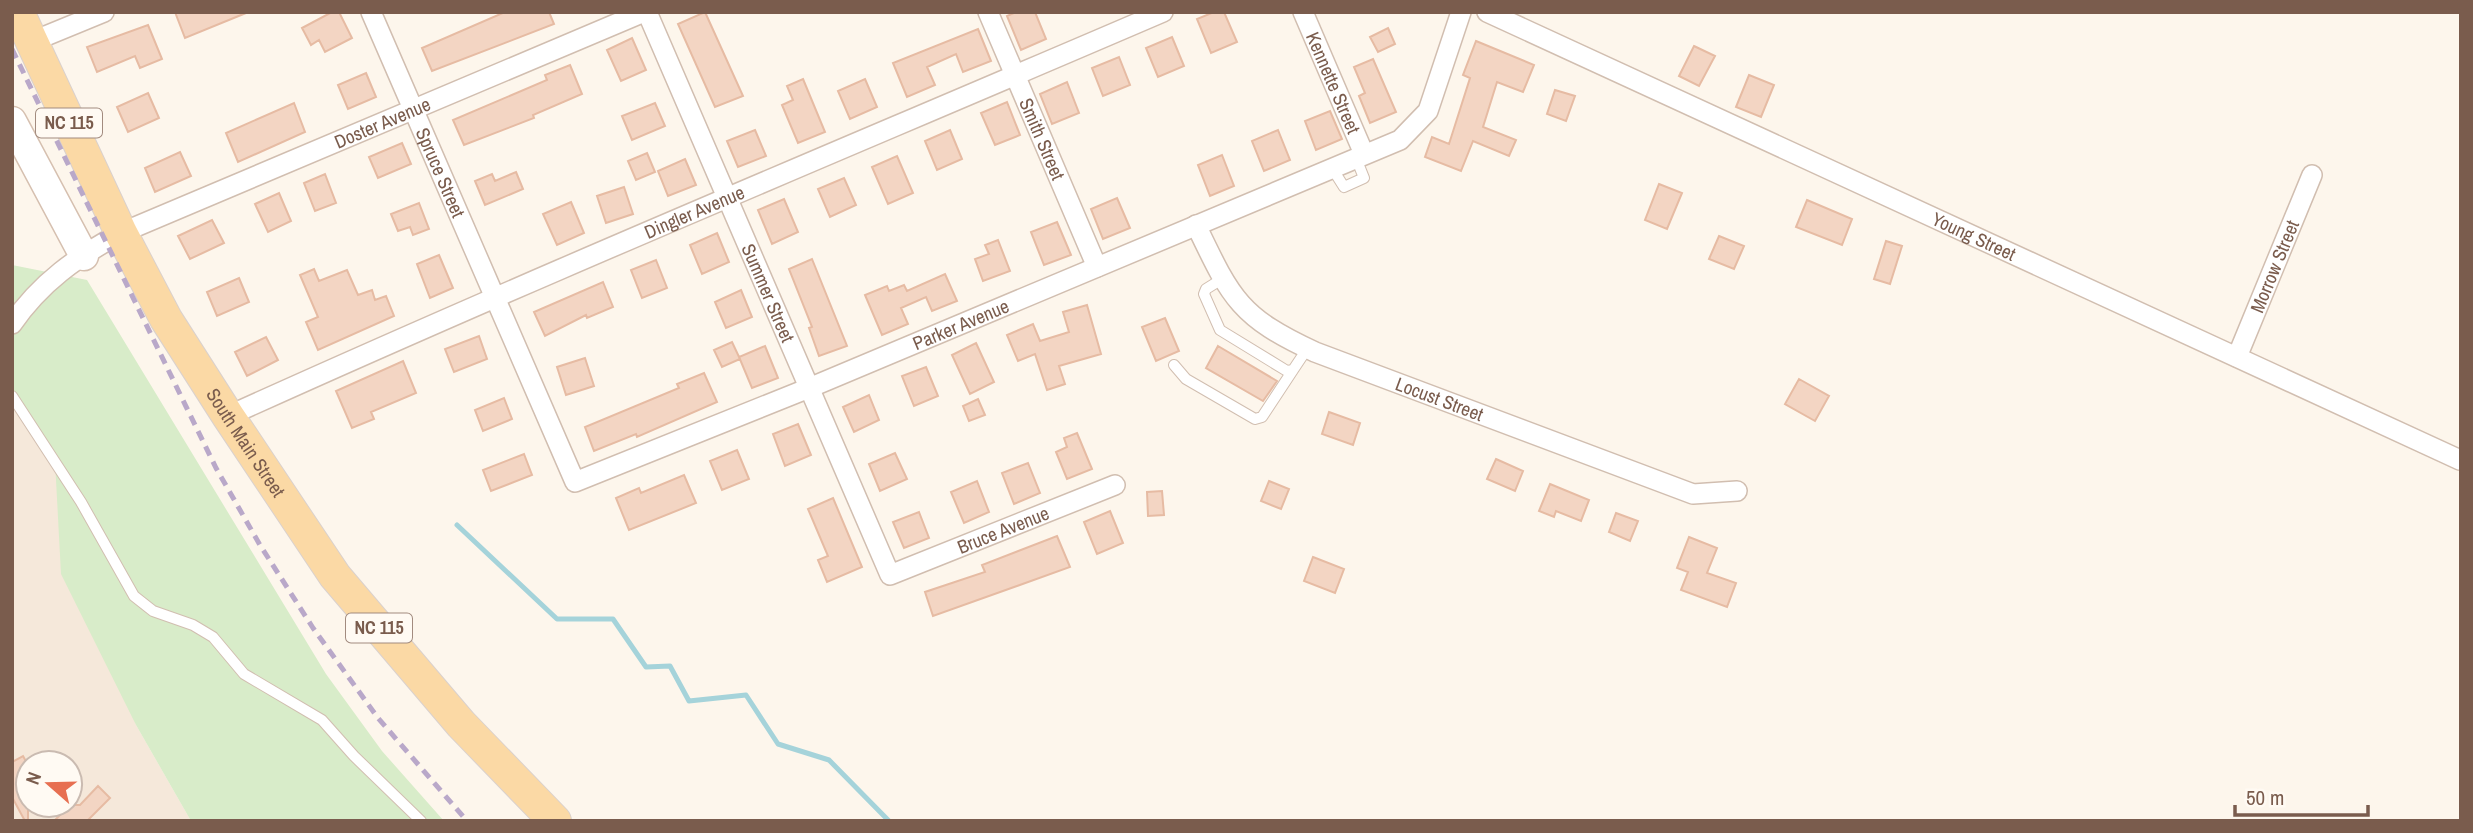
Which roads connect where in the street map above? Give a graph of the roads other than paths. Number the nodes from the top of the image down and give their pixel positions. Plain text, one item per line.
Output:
1 (18, 12) edge
2 (104, 12) edge
3 (371, 12) edge
4 (645, 12) edge
5 (988, 12) edge
6 (1163, 12) edge
7 (1303, 12) edge
8 (1461, 12) edge
9 (1488, 12) edge
10 (31, 42) junction
11 (1015, 76) junction
12 (412, 108) junction
13 (12, 121) edge
14 (1360, 156) junction
15 (2312, 175) dead end
16 (727, 200) junction
17 (1196, 225) junction
18 (121, 233) junction
19 (84, 256) junction
20 (1097, 267) junction
21 (1222, 279) junction
22 (493, 296) junction
23 (12, 324) edge
24 (1307, 349) junction
25 (2237, 357) junction
26 (1174, 365) dead end
27 (1293, 370) junction
28 (809, 388) junction
29 (12, 396) edge
30 (228, 416) junction
31 (2460, 460) edge
32 (1115, 485) dead end
33 (1737, 491) dead end
34 (890, 575) joint
35 (421, 821) edge
36 (555, 821) edge

1 - 10 main road, South Main Street / NC 115
2 - 10 street
3 - 12 street, Spruce Street
4 - 12 street, Doster Avenue
4 - 16 street, Summer Street
5 - 11 street, Smith Street
6 - 11 street, Dingler Avenue
7 - 14 street, Kennette Street
8 - 14 street, Parker Avenue
9 - 25 street, Young Street
10 - 18 main road, South Main Street / NC 115
11 - 16 street, Dingler Avenue
11 - 20 street, Smith Street
12 - 18 street, Doster Avenue
12 - 22 street, Spruce Street
13 - 19 street
14 - 17 street, Parker Avenue
15 - 25 street, Morrow Street
16 - 22 street, Dingler Avenue
16 - 28 street, Summer Street
17 - 20 street, Parker Avenue
17 - 21 street, Locust Street
18 - 19 street, Doster Avenue
18 - 30 main road, South Main Street / NC 115
19 - 23 street, Doster Avenue
20 - 28 street, Parker Avenue
21 - 24 street, Locust Street
21 - 27 lane
22 - 28 street, Parker Avenue
22 - 30 street, Dingler Avenue
24 - 27 lane
24 - 33 street, Locust Street
25 - 31 street, Young Street
26 - 27 lane
28 - 34 street, Summer Street
29 - 35 lane
30 - 36 main road, South Main Street / NC 115
32 - 34 street, Bruce Avenue

